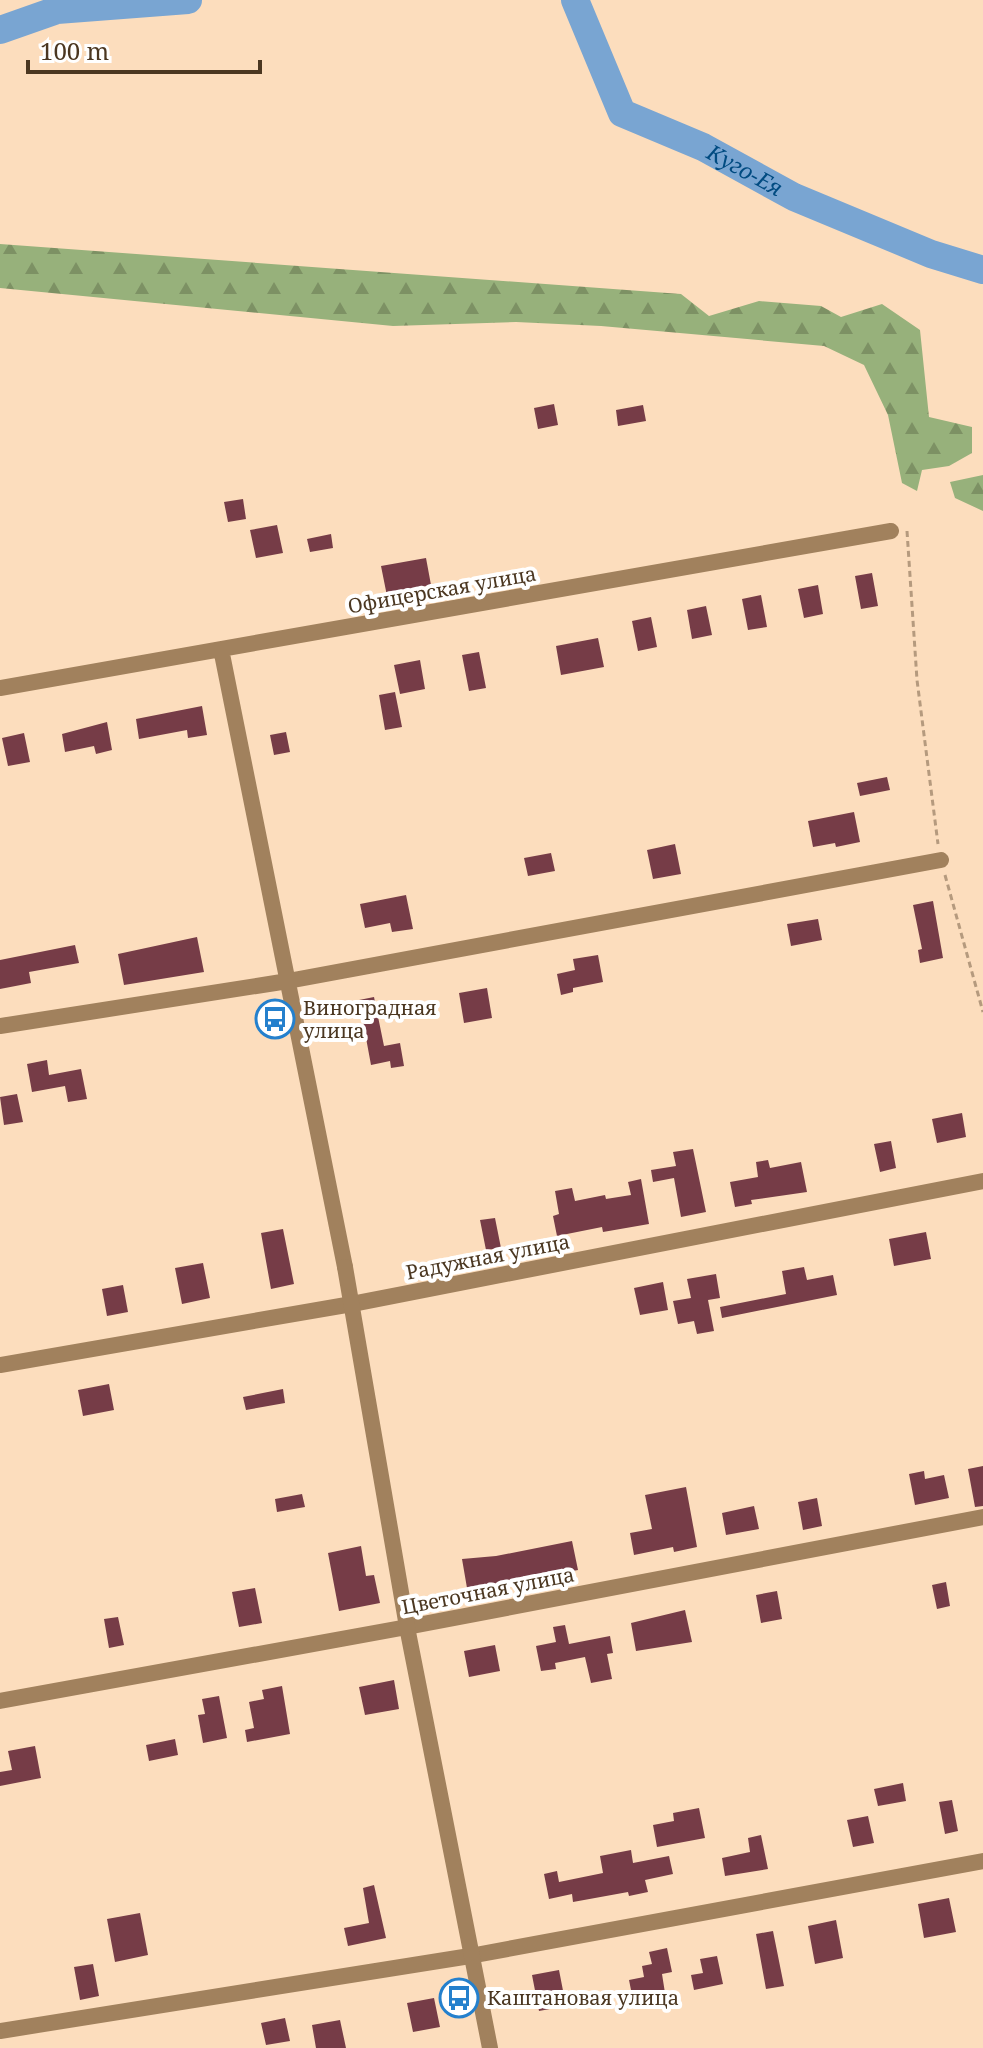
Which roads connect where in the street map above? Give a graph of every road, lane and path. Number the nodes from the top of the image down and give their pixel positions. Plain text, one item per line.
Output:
1 (891, 531) joint
2 (221, 649) junction
3 (0, 688) edge
4 (941, 860) junction
5 (288, 981) junction
6 (983, 1012) edge
7 (0, 1026) edge
8 (983, 1181) edge
9 (352, 1304) junction
10 (0, 1365) edge
11 (983, 1517) edge
12 (407, 1627) junction
13 (0, 1701) edge
14 (983, 1861) edge
15 (470, 1956) junction
16 (0, 2031) edge
17 (490, 2048) edge

1 - 2 street, Офицерская улица
1 - 4 path
2 - 3 street, Офицерская улица
2 - 5 street
4 - 5 street
4 - 6 path
5 - 7 street
5 - 9 street
8 - 9 street, Радужная улица
9 - 10 street, Радужная улица
9 - 12 street
11 - 12 street, Цветочная улица
12 - 13 street, Цветочная улица
12 - 15 street
14 - 15 street
15 - 16 street
15 - 17 street

